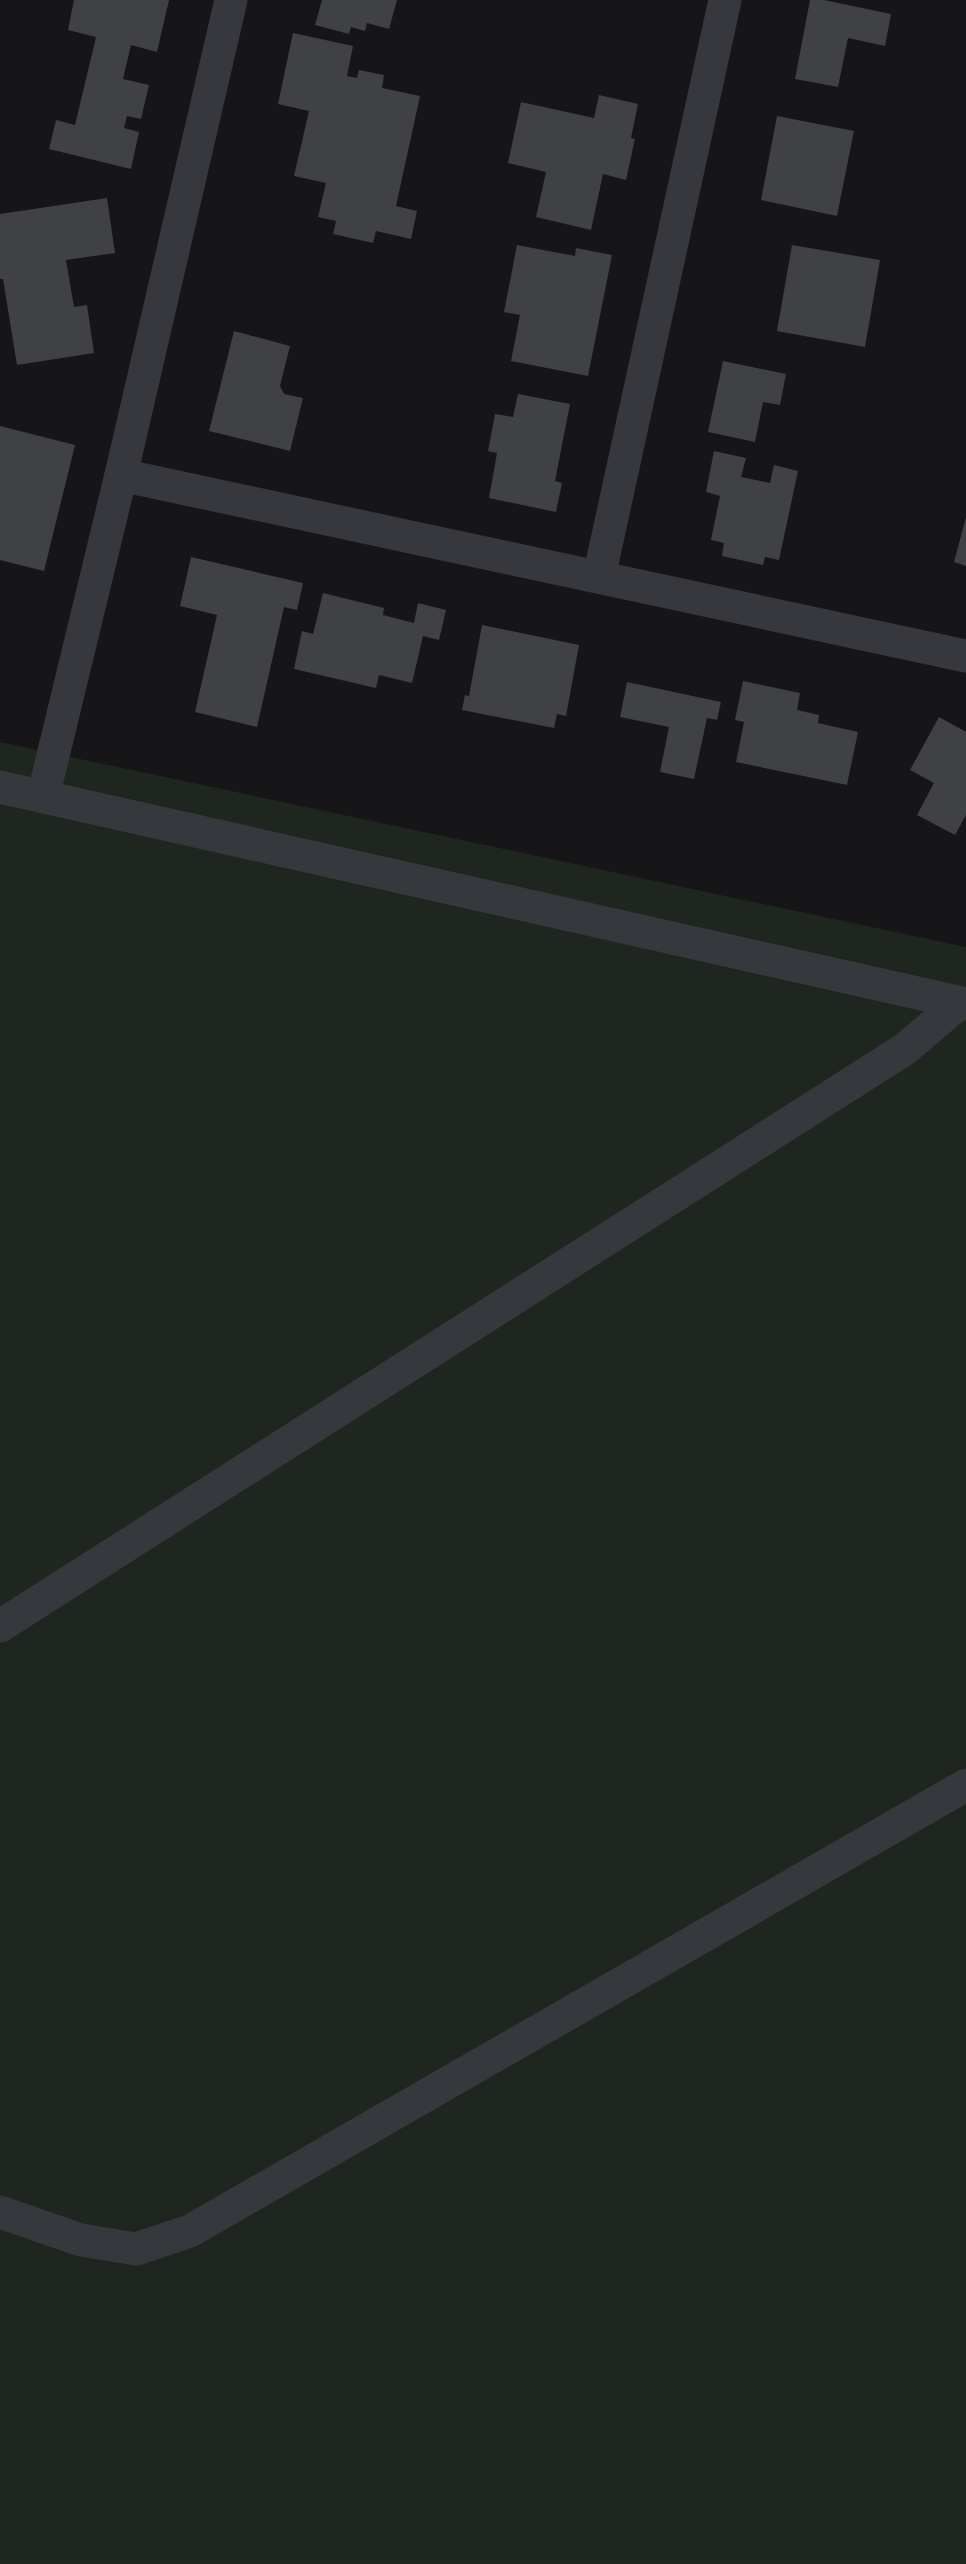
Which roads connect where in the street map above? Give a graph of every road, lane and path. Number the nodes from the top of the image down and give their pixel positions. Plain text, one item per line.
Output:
1 (231, 0) edge
2 (725, 0) edge
3 (121, 475) junction
4 (599, 577) junction
5 (966, 656) edge
6 (0, 787) edge
7 (43, 797) junction
8 (962, 1004) edge
9 (0, 1626) edge
10 (966, 1785) edge
11 (0, 2212) edge

1 - 3 street
2 - 4 street
3 - 4 street
3 - 7 street
4 - 5 street
6 - 7 street
7 - 8 street
8 - 9 street
10 - 11 street

